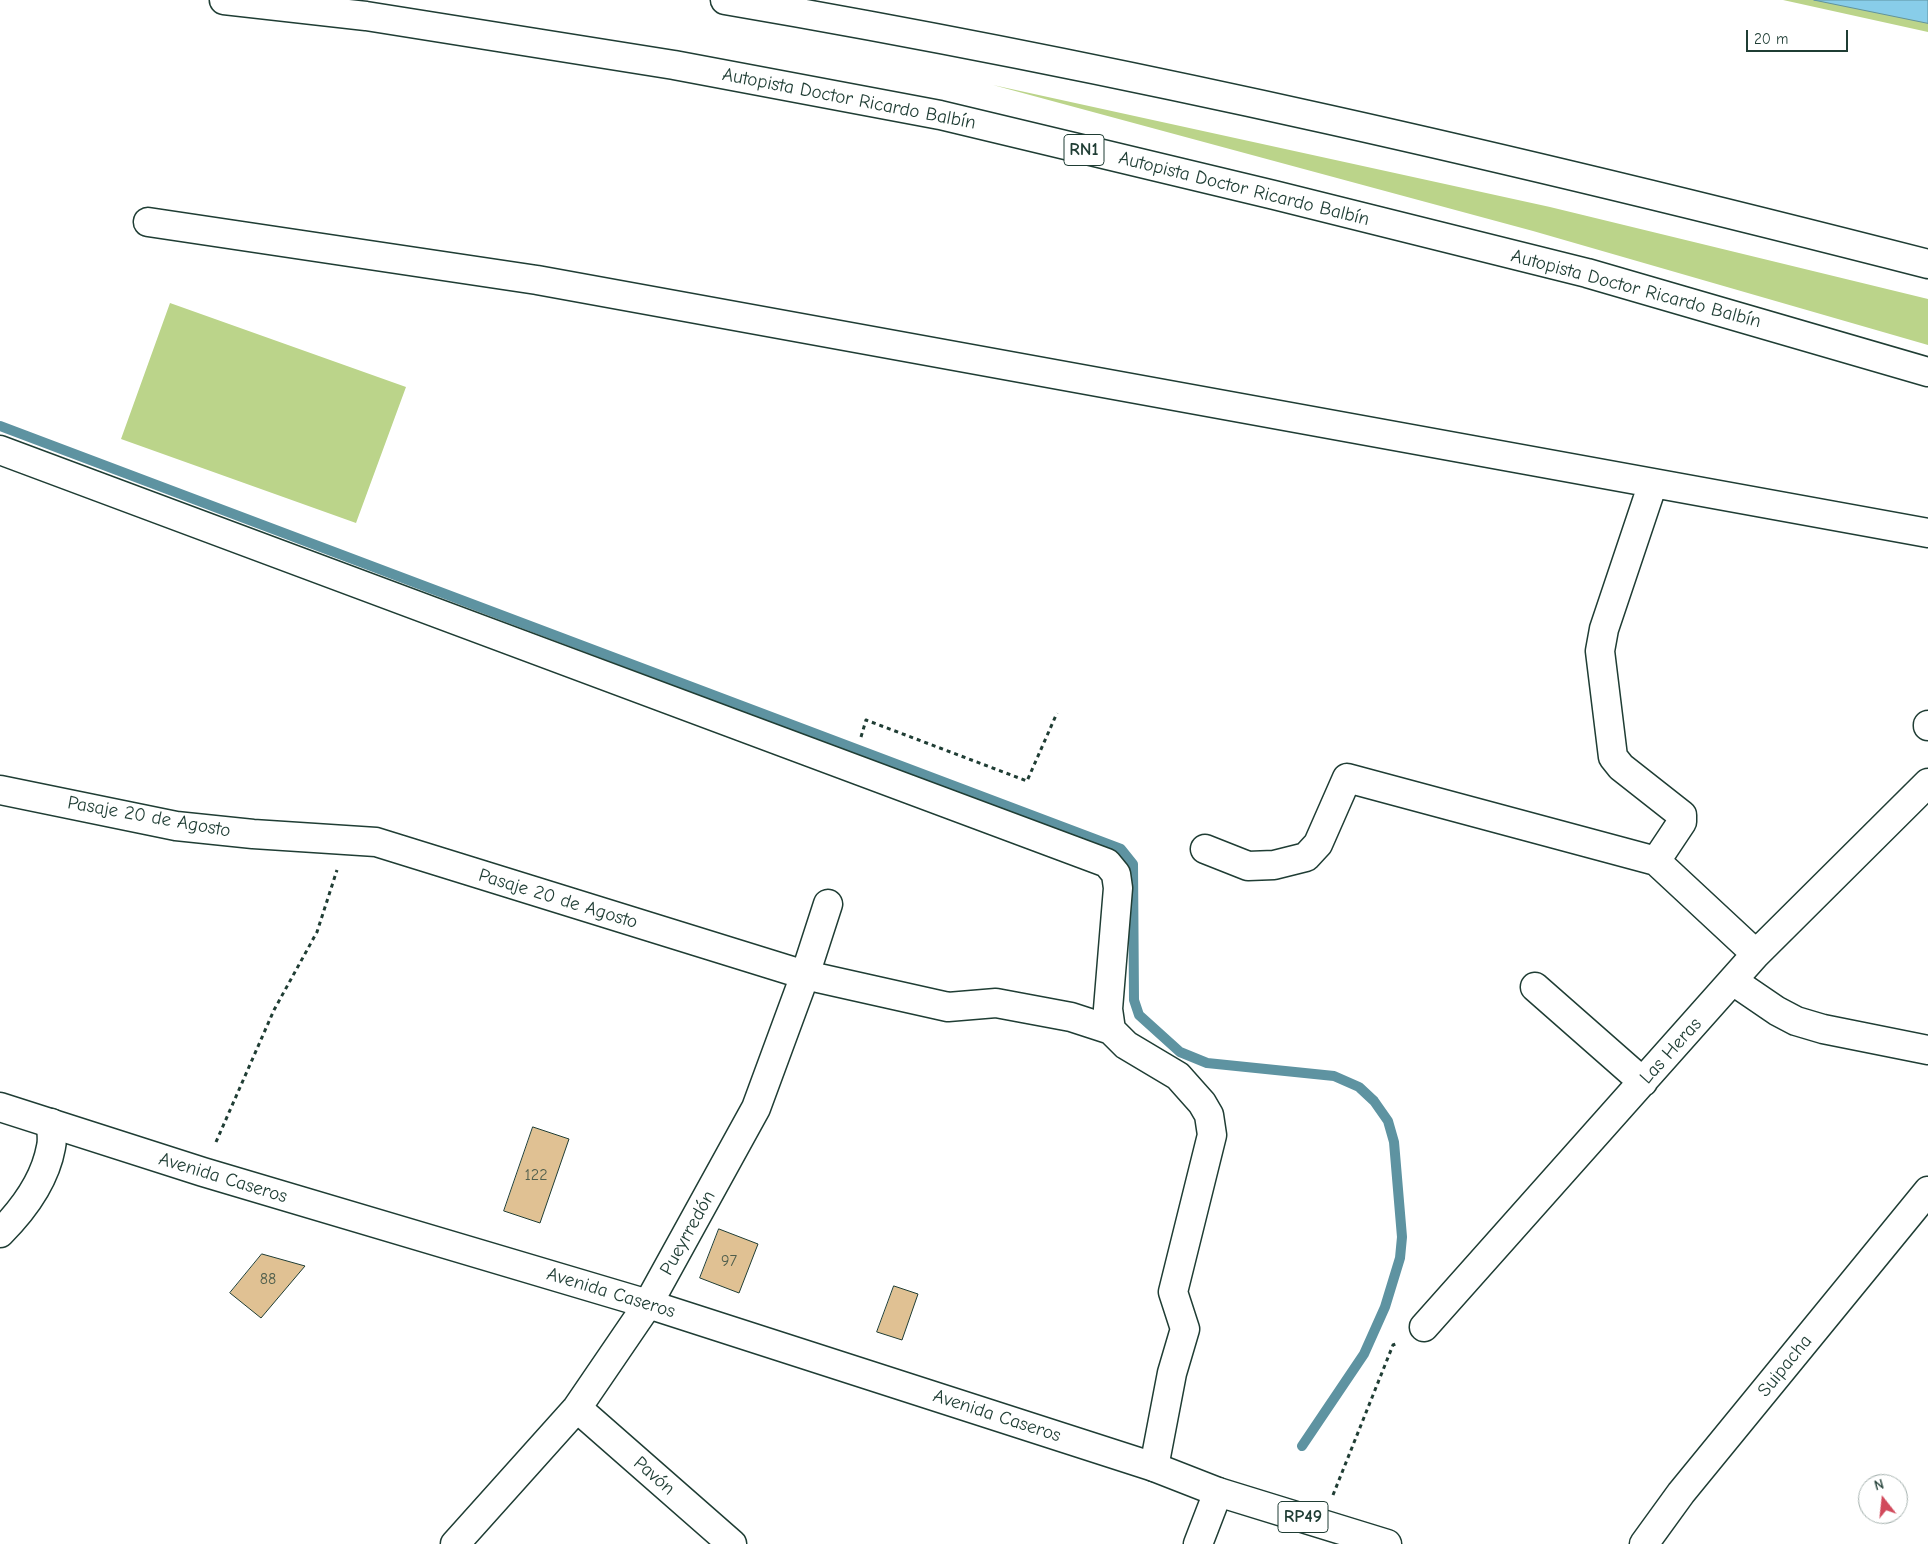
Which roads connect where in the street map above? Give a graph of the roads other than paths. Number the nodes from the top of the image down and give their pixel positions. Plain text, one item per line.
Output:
1 (224, 0) edge
2 (725, 0) edge
3 (148, 222) dead end
4 (1928, 264) edge
5 (1928, 372) edge
6 (0, 450) edge
7 (1653, 483) junction
8 (1928, 533) edge
9 (1928, 783) edge
10 (0, 790) edge
11 (1205, 849) dead end
12 (1656, 861) junction
13 (828, 904) dead end
14 (1756, 954) junction
15 (805, 975) junction
16 (1733, 981) junction
17 (1535, 987) dead end
18 (1111, 1030) junction
19 (1928, 1050) edge
20 (1643, 1082) junction
21 (0, 1107) edge
22 (52, 1123) junction
23 (1928, 1190) edge
24 (0, 1233) edge
25 (648, 1304) junction
26 (1424, 1327) road end
27 (577, 1408) junction
28 (1154, 1467) junction
29 (1218, 1492) junction
30 (455, 1544) edge
31 (732, 1544) edge
32 (1198, 1544) edge
33 (1387, 1544) edge
34 (1644, 1544) edge

1 - 5 main road, Autopista Doctor Ricardo Balbín / RN1
2 - 4 main road
3 - 7 main road
6 - 18 main road
7 - 8 main road
7 - 12 main road
9 - 14 main road, Las Heras
10 - 15 main road, Pasaje 20 de Agosto
11 - 12 main road
12 - 14 main road
13 - 15 main road, Pueyrredón
14 - 16 main road, Las Heras
15 - 18 main road, Pasaje 20 de Agosto
15 - 25 main road, Pueyrredón
16 - 19 main road
16 - 20 main road, Las Heras
17 - 20 main road
18 - 28 main road
20 - 26 main road, Las Heras
21 - 22 main road, Avenida Caseros
22 - 24 main road
22 - 25 main road, Avenida Caseros
23 - 34 main road, Suipacha
25 - 27 main road, Pueyrredón
25 - 28 main road, Avenida Caseros
27 - 30 main road, Pueyrredón
27 - 31 main road, Pavón
28 - 29 main road, Avenida Caseros
29 - 32 main road
29 - 33 main road, RP49

